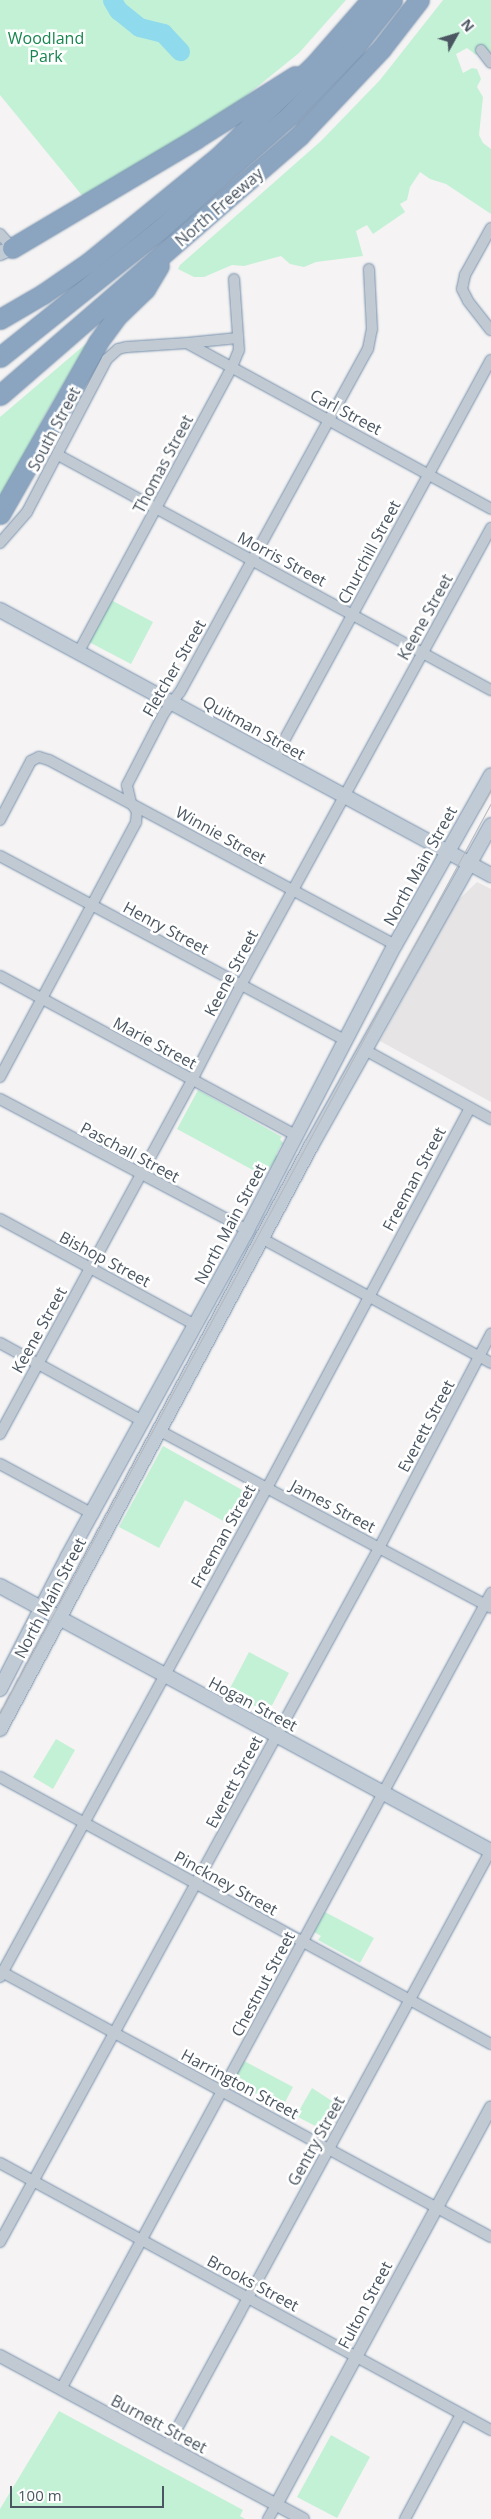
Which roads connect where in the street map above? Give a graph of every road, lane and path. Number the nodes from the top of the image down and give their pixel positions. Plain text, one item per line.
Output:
1 (371, 0) edge
2 (392, 0) edge
3 (419, 0) edge
4 (481, 50) dead end
5 (491, 63) edge
6 (315, 64) junction
7 (491, 228) edge
8 (4, 245) edge
9 (170, 249) junction
10 (134, 250) junction
11 (370, 270) dead end
12 (234, 279) dead end
13 (0, 319) edge
14 (491, 330) edge
15 (238, 338) junction
16 (0, 341) edge
17 (187, 344) junction
18 (145, 346) joint
19 (0, 357) edge
20 (491, 360) edge
21 (232, 367) junction
22 (0, 395) edge
23 (328, 419) junction
24 (58, 455) junction
25 (429, 473) junction
26 (491, 508) edge
27 (156, 510) junction
28 (0, 514) edge
29 (491, 528) edge
30 (0, 543) edge
31 (252, 560) junction
32 (0, 610) edge
33 (354, 614) junction
34 (78, 654) junction
35 (422, 654) junction
36 (491, 690) edge
37 (172, 703) junction
38 (274, 759) junction
39 (491, 775) edge
40 (343, 796) junction
41 (131, 803) junction
42 (0, 820) edge
43 (491, 825) edge
44 (447, 852) junction
45 (0, 856) edge
46 (470, 864) junction
47 (491, 875) edge
48 (292, 891) junction
49 (92, 906) junction
50 (395, 945) junction
51 (0, 976) edge
52 (241, 984) junction
53 (43, 999) junction
54 (346, 1041) junction
55 (364, 1050) junction
56 (0, 1077) edge
57 (192, 1080) junction
58 (0, 1099) edge
59 (470, 1108) junction
60 (491, 1119) edge
61 (297, 1136) junction
62 (141, 1175) junction
63 (0, 1219) edge
64 (247, 1230) junction
65 (261, 1238) junction
66 (90, 1267) junction
67 (369, 1297) junction
68 (195, 1325) junction
69 (491, 1334) edge
70 (0, 1343) edge
71 (479, 1356) junction
72 (491, 1363) edge
73 (38, 1364) junction
74 (144, 1422) junction
75 (160, 1430) junction
76 (0, 1434) edge
77 (0, 1464) edge
78 (267, 1488) junction
79 (93, 1514) junction
80 (379, 1548) junction
81 (0, 1586) edge
82 (491, 1592) edge
83 (488, 1606) edge
84 (41, 1608) junction
85 (59, 1618) junction
86 (163, 1676) junction
87 (0, 1689) edge
88 (0, 1729) edge
89 (275, 1736) junction
90 (0, 1777) edge
91 (383, 1793) junction
92 (83, 1822) junction
93 (491, 1850) edge
94 (196, 1884) junction
95 (303, 1942) junction
96 (1, 1973) edge
97 (410, 2000) junction
98 (115, 2033) junction
99 (491, 2044) edge
100 (222, 2092) junction
101 (491, 2107) edge
102 (329, 2149) junction
103 (0, 2163) edge
104 (34, 2181) junction
105 (436, 2207) junction
106 (491, 2237) edge
107 (142, 2240) junction
108 (0, 2242) edge
109 (247, 2296) junction
110 (0, 2356) edge
111 (356, 2356) junction
112 (61, 2389) junction
113 (461, 2414) junction
114 (491, 2430) edge
115 (167, 2447) junction
116 (276, 2505) junction
117 (268, 2519) edge
118 (303, 2519) edge
119 (405, 2519) edge

1 - 6 highway
2 - 10 highway, North Freeway
3 - 9 highway, North Freeway
4 - 5 street
6 - 8 highway
6 - 13 highway
7 - 14 street
9 - 22 highway, North Freeway
9 - 28 highway
10 - 16 highway
10 - 19 highway
11 - 23 street, Fletcher Street
12 - 15 street, Thomas Street
15 - 17 street, Carl Street
15 - 21 street, Thomas Street
17 - 18 street, Carl Street
17 - 21 street, Carl Street
18 - 24 street, South Street
20 - 25 street, Churchill Street
21 - 23 street, Carl Street
21 - 27 street, Thomas Street
23 - 25 street, Carl Street
23 - 31 street, Fletcher Street
24 - 27 street, Morris Street
24 - 30 street, South Street
25 - 26 street, Carl Street
25 - 33 street, Churchill Street
27 - 31 street, Morris Street
27 - 34 street, Thomas Street
29 - 35 street, Keene Street
31 - 33 street, Morris Street
31 - 37 street, Fletcher Street
32 - 34 main road, Quitman Street
33 - 35 street, Morris Street
33 - 38 street, Churchill Street
34 - 37 main road, Quitman Street
35 - 36 street, Morris Street
35 - 40 street, Keene Street
37 - 38 main road, Quitman Street
37 - 41 street, Fletcher Street
38 - 40 main road, Quitman Street
39 - 44 main road, North Main Street
40 - 44 main road, Quitman Street
40 - 48 street, Keene Street
41 - 42 street, Winnie Street
41 - 48 street, Winnie Street
41 - 49 street, Fletcher Street
43 - 46 main road, North Main Street
44 - 46 main road, Quitman Street
44 - 50 main road, North Main Street
45 - 49 street, Henry Street
46 - 47 main road, Quitman Street
46 - 55 main road, North Main Street
48 - 50 street, Winnie Street
48 - 52 street, Keene Street
49 - 52 street, Henry Street
49 - 53 street, Fletcher Street
50 - 54 main road, North Main Street
51 - 53 street, Marie Street
52 - 54 street, Henry Street
52 - 57 street, Keene Street
53 - 56 street, Fletcher Street
53 - 57 street, Marie Street
54 - 61 main road, North Main Street
55 - 59 street
55 - 65 main road, North Main Street
57 - 61 street, Marie Street
57 - 62 street, Keene Street
58 - 62 street, Paschall Street
59 - 60 street
59 - 67 street, Freeman Street
61 - 64 main road, North Main Street
62 - 64 street, Paschall Street
62 - 66 street, Keene Street
63 - 66 street, Bishop Street
64 - 68 main road, North Main Street
65 - 67 street
65 - 75 main road, North Main Street
66 - 68 street, Bishop Street
66 - 73 street, Keene Street
67 - 71 street
67 - 78 street, Freeman Street
68 - 74 main road, North Main Street
69 - 71 street, Everett Street
70 - 73 street
71 - 72 street
71 - 80 street, Everett Street
73 - 74 street
73 - 76 street, Keene Street
74 - 79 main road, North Main Street
75 - 78 street, James Street
75 - 85 main road, North Main Street
77 - 79 street
78 - 80 street, James Street
78 - 86 street, Freeman Street
79 - 84 main road, North Main Street
80 - 83 street, James Street
80 - 89 street, Everett Street
81 - 84 main road, Hogan Street
82 - 83 street, Chestnut Street
83 - 91 street, Chestnut Street
84 - 85 main road, Hogan Street
84 - 87 main road, North Main Street
85 - 86 main road, Hogan Street
85 - 88 main road, North Main Street
86 - 89 main road, Hogan Street
86 - 92 street, Freeman Street
89 - 91 main road, Hogan Street
89 - 94 street, Everett Street
90 - 92 street, Pinckney Street
91 - 93 main road, Hogan Street
91 - 95 street, Chestnut Street
92 - 94 street, Pinckney Street
92 - 96 street, Freeman Street
93 - 97 street, Gentry Street
94 - 95 street, Pinckney Street
94 - 98 street, Everett Street
95 - 97 street, Pinckney Street
95 - 100 street, Chestnut Street
96 - 98 street, Harrington Street
97 - 99 street, Pinckney Street
97 - 102 street, Gentry Street
98 - 100 street, Harrington Street
98 - 104 street, Everett Street
100 - 102 street, Harrington Street
100 - 107 street, Chestnut Street
101 - 105 street, Fulton Street
102 - 105 street, Harrington Street
102 - 109 street, Gentry Street
103 - 104 street, Brooks Street
104 - 107 street, Brooks Street
104 - 108 street, Everett Street
105 - 106 street, Harrington Street
105 - 111 street, Fulton Street
107 - 109 street, Brooks Street
107 - 112 street, Chestnut Street
109 - 111 street, Brooks Street
109 - 115 street, Gentry Street
110 - 112 street, Burnett Street
111 - 113 street, Brooks Street
111 - 116 street, Fulton Street
112 - 115 street, Burnett Street
113 - 114 street, Brooks Street
113 - 119 street
115 - 116 street, Burnett Street
116 - 117 street, Fulton Street
116 - 118 street, Burnett Street

